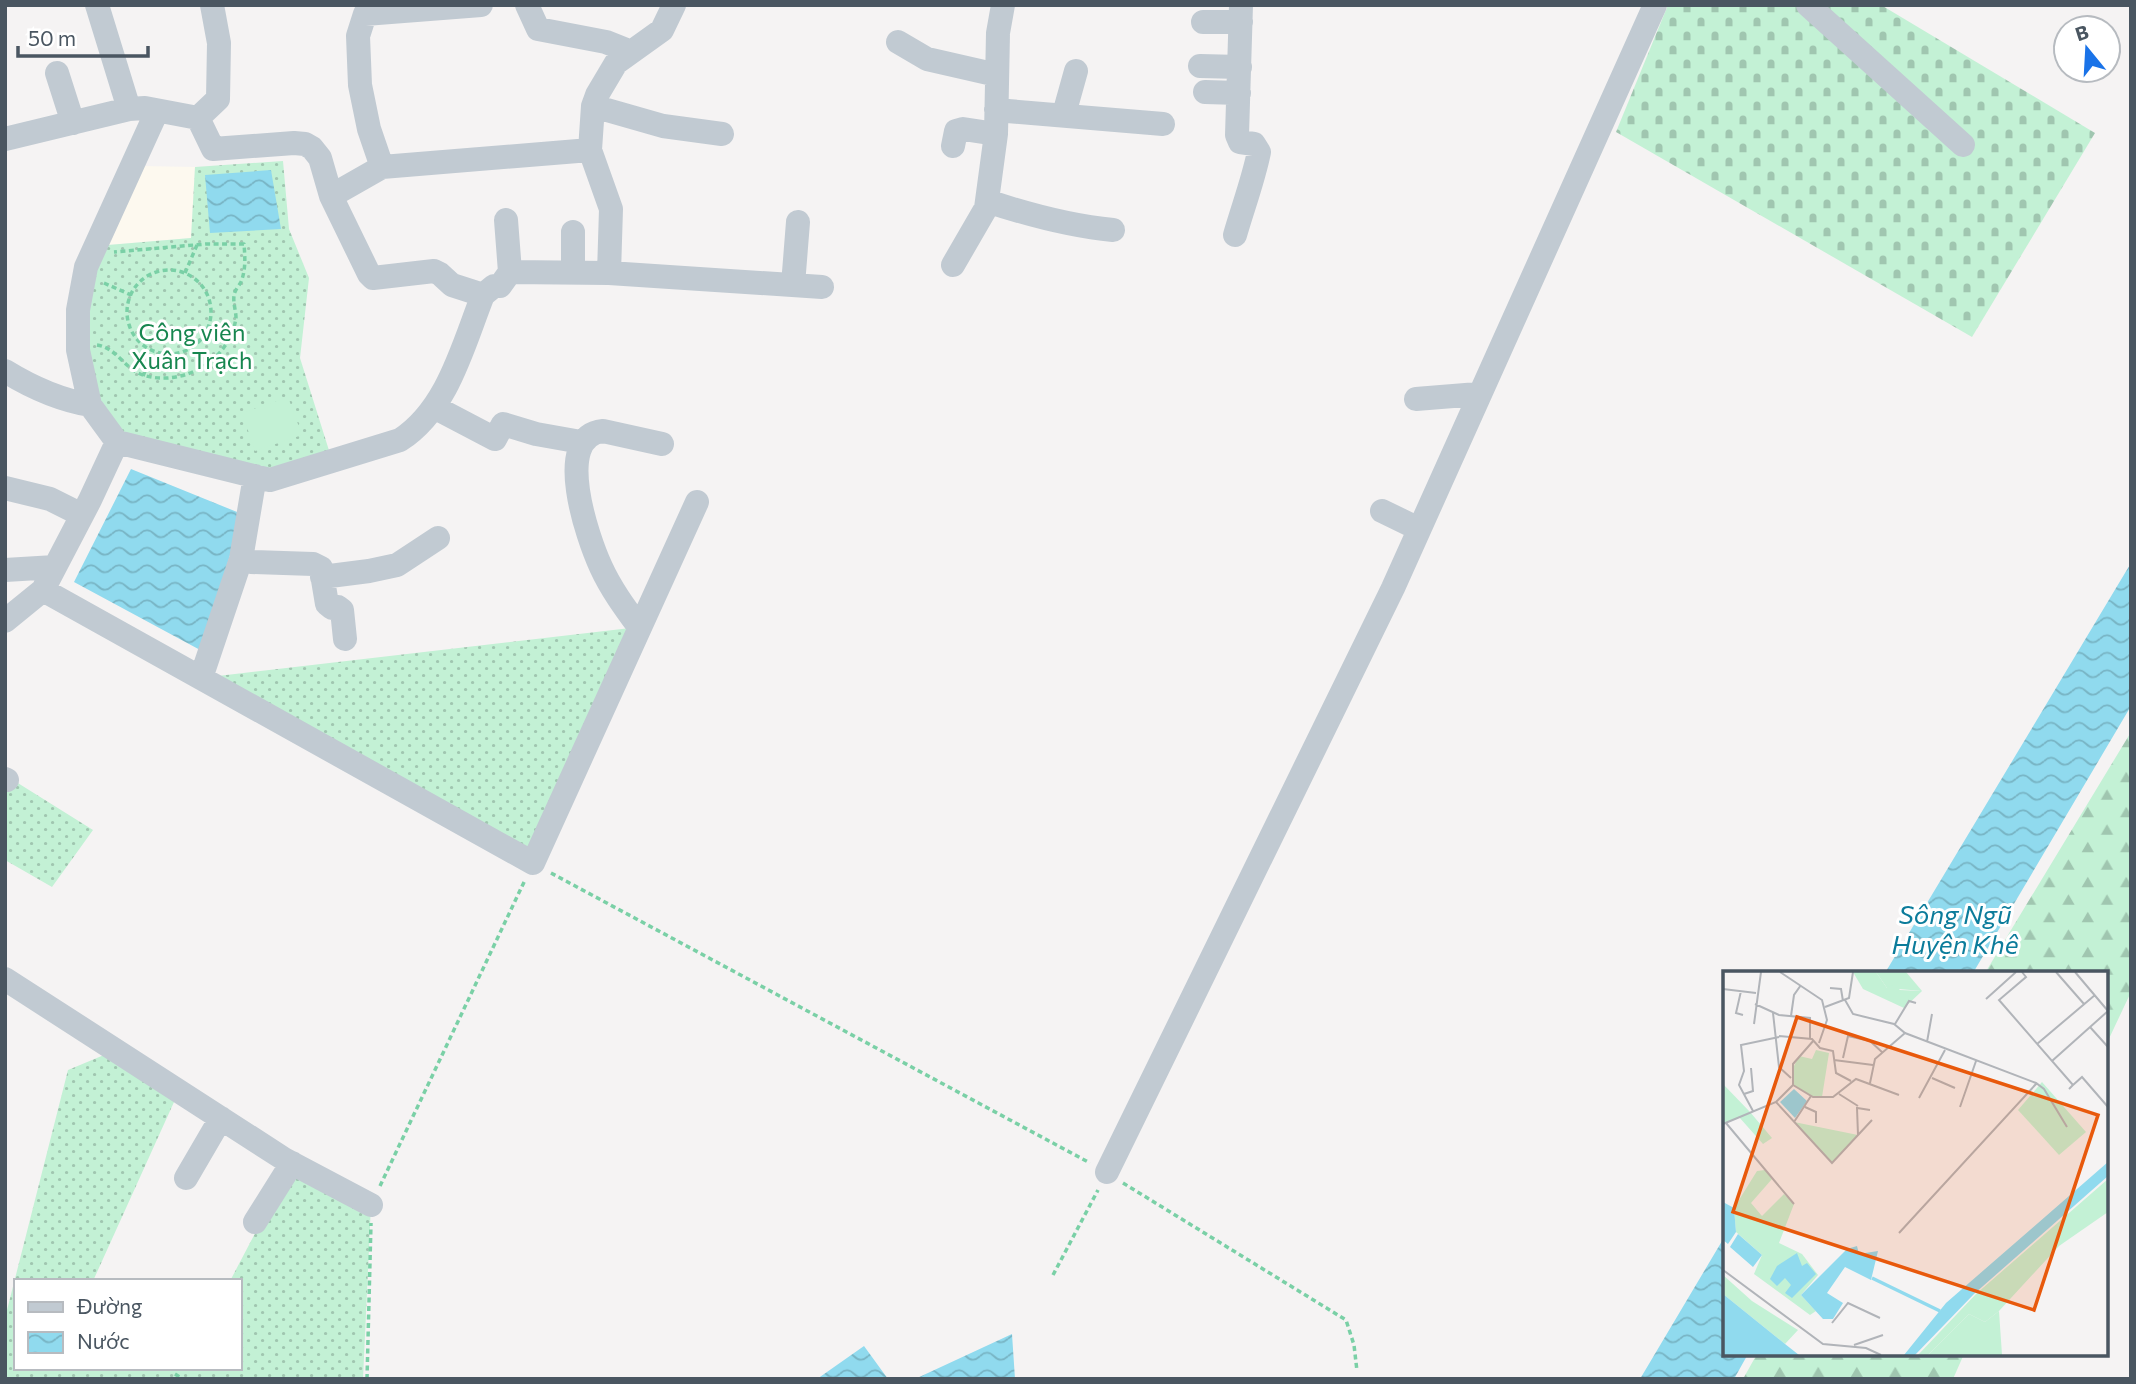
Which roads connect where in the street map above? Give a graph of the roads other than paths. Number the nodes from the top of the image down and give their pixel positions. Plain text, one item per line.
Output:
1 (97, 5) edge
2 (212, 5) edge
3 (481, 5) edge
4 (527, 5) edge
5 (674, 5) edge
6 (1003, 5) edge
7 (1655, 5) edge
8 (1808, 5) edge
9 (1241, 14) edge
10 (1203, 22) dead end
11 (898, 42) dead end
12 (631, 52) junction
13 (1200, 66) dead end
14 (1240, 67) junction
15 (1076, 71) dead end
16 (57, 73) dead end
17 (997, 75) junction
18 (1205, 92) dead end
19 (1239, 93) junction
20 (593, 106) junction
21 (129, 109) junction
22 (157, 111) junction
23 (1064, 114) junction
24 (198, 118) junction
25 (996, 122) junction
26 (73, 123) junction
27 (1163, 124) dead end
28 (722, 134) dead end
29 (5, 139) edge
30 (1963, 145) dead end
31 (953, 146) dead end
32 (590, 150) junction
33 (382, 167) junction
34 (331, 196) junction
35 (987, 201) junction
36 (506, 220) dead end
37 (799, 222) dead end
38 (1113, 230) dead end
39 (573, 232) dead end
40 (1235, 235) dead end
41 (953, 265) dead end
42 (510, 272) junction
43 (573, 272) junction
44 (608, 273) junction
45 (793, 285) junction
46 (822, 286) dead end
47 (484, 295) junction
48 (5, 371) edge
49 (1478, 394) junction
50 (1416, 399) dead end
51 (90, 405) junction
52 (434, 407) junction
53 (117, 442) junction
54 (581, 442) junction
55 (662, 444) dead end
56 (254, 476) junction
57 (5, 488) edge
58 (697, 502) dead end
59 (1382, 511) dead end
60 (82, 515) junction
61 (1419, 529) junction
62 (438, 538) dead end
63 (241, 559) junction
64 (55, 567) junction
65 (5, 570) edge
66 (323, 577) junction
67 (43, 590) junction
68 (5, 621) edge
69 (639, 627) junction
70 (345, 639) dead end
71 (201, 678) junction
72 (5, 979) edge
73 (221, 1118) junction
74 (292, 1163) junction
75 (1107, 1172) road end
76 (186, 1178) dead end
77 (371, 1205) road end
78 (255, 1222) dead end

1 - 21 street
2 - 24 street
3 - 33 street
4 - 12 street
5 - 12 street
6 - 17 street
7 - 49 street
8 - 30 street
9 - 10 street
9 - 14 street
11 - 17 street
12 - 20 street
13 - 14 street
14 - 19 street
15 - 23 street
16 - 26 street
17 - 25 street
18 - 19 street
19 - 40 street
20 - 28 street
20 - 32 street
21 - 22 street
21 - 26 street
22 - 24 street
22 - 51 street
23 - 25 street
23 - 27 street
24 - 34 street
25 - 31 street
25 - 35 street
26 - 29 street
32 - 33 street
32 - 44 street
33 - 34 street
34 - 47 street
35 - 38 street
35 - 41 street
36 - 42 street
37 - 45 street
39 - 43 street
42 - 43 street
42 - 47 street
43 - 44 street
44 - 45 street
45 - 46 street
47 - 52 street
48 - 51 street
49 - 50 street
49 - 61 street
51 - 53 street
52 - 54 street
52 - 56 street
53 - 56 street
53 - 60 street
54 - 55 street
54 - 69 street
56 - 63 street
57 - 60 street
58 - 69 street
59 - 61 street
60 - 64 street
61 - 75 street
62 - 66 street
63 - 66 street
63 - 71 street
64 - 65 street
64 - 67 street
66 - 70 street
67 - 68 street
67 - 71 street
69 - 71 street
72 - 73 street
73 - 74 street
73 - 76 street
74 - 77 street
74 - 78 street

